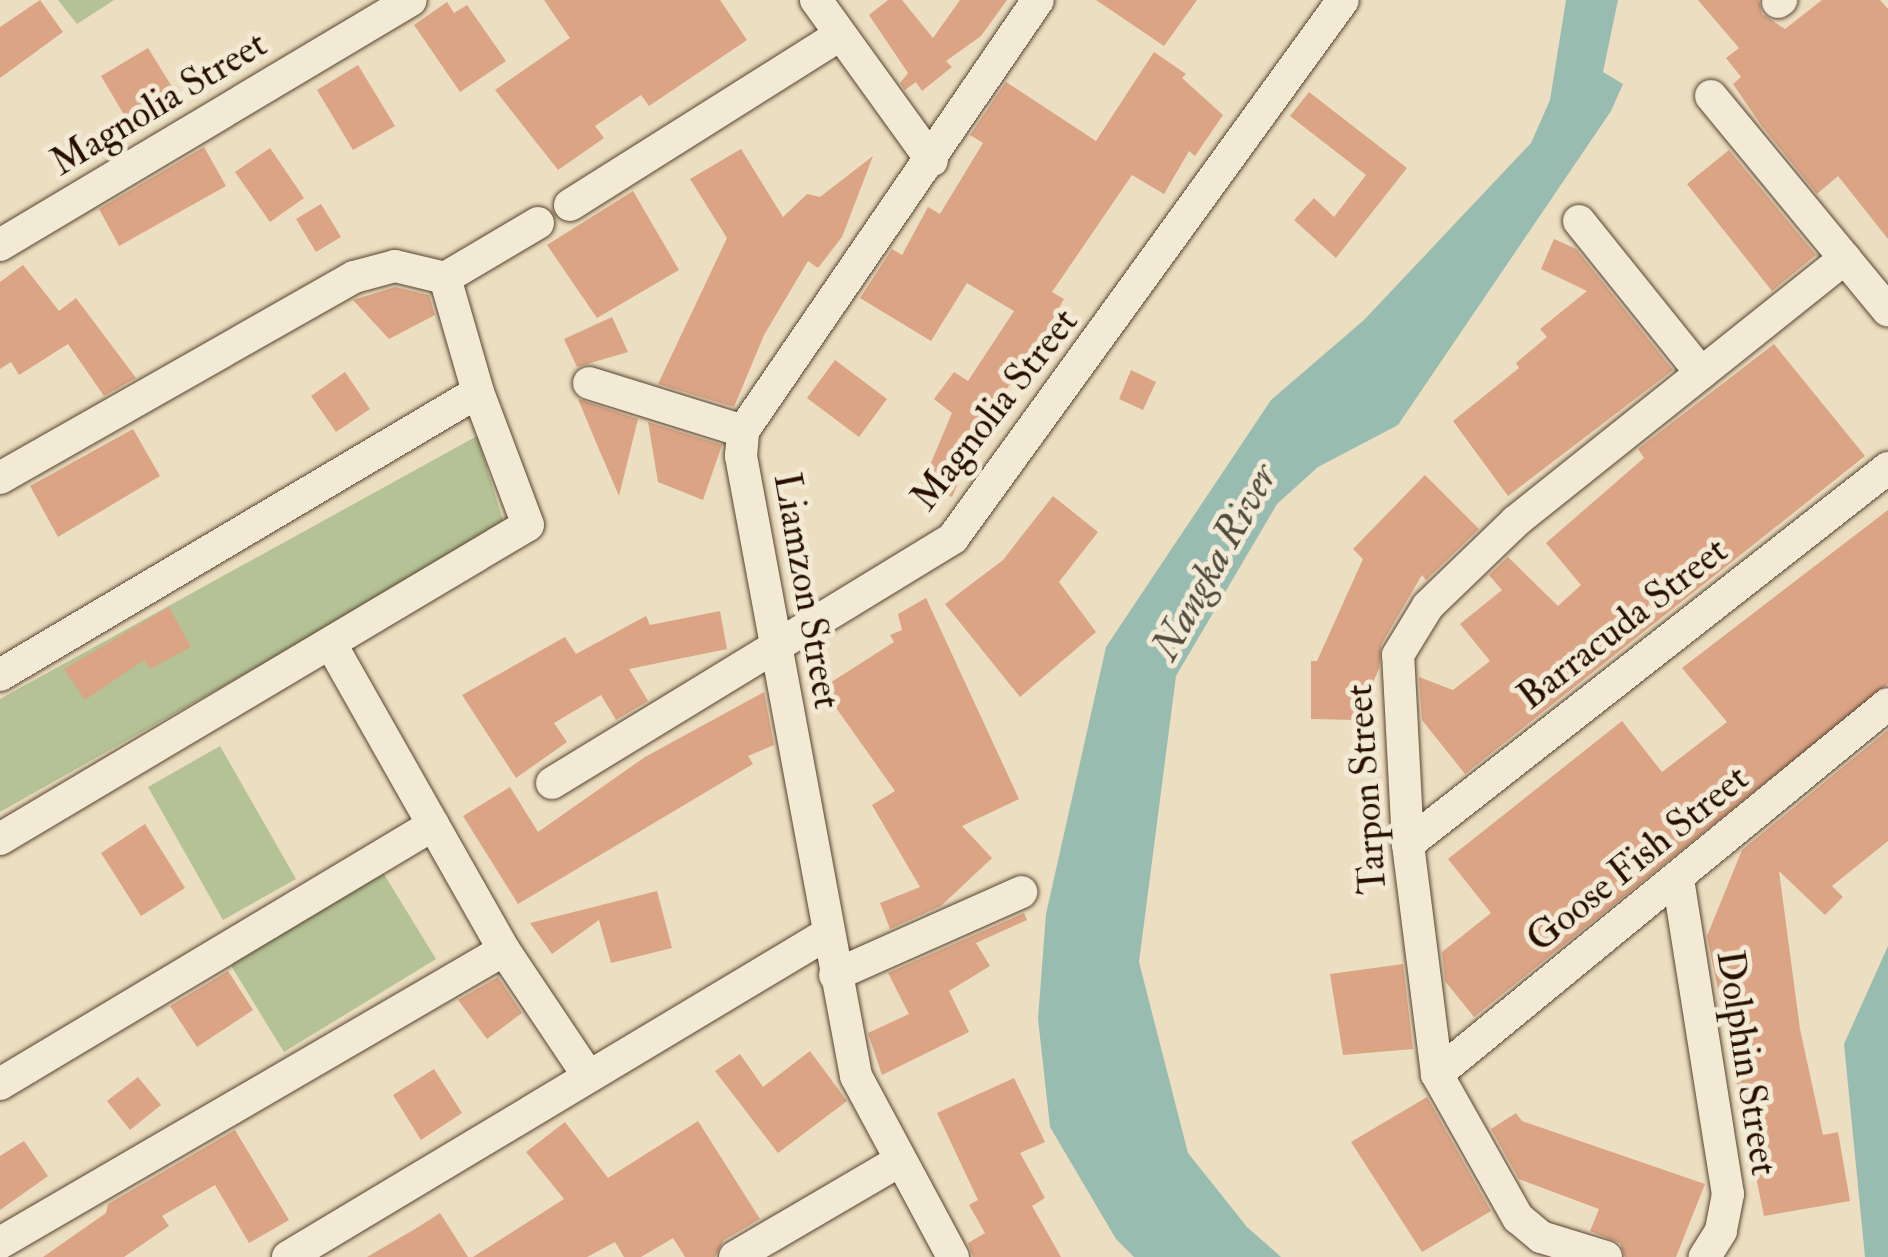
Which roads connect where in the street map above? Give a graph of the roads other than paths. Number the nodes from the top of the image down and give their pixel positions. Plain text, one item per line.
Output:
1 (411, 0) edge
2 (816, 0) edge
3 (1038, 0) edge
4 (1343, 0) edge
5 (840, 35) junction
6 (1711, 96) dead end
7 (932, 162) junction
8 (570, 205) dead end
9 (1579, 221) dead end
10 (538, 223) dead end
11 (1, 241) edge
12 (1844, 258) junction
13 (446, 278) junction
14 (1888, 311) edge
15 (1702, 372) junction
16 (589, 382) dead end
17 (478, 392) junction
18 (743, 431) junction
19 (1888, 468) edge
20 (0, 478) edge
21 (775, 645) junction
22 (332, 646) junction
23 (0, 675) edge
24 (1888, 704) edge
25 (552, 784) dead end
26 (433, 825) junction
27 (0, 839) edge
28 (1408, 844) junction
29 (1678, 880) junction
30 (1020, 892) dead end
31 (827, 934) junction
32 (504, 950) junction
33 (835, 975) junction
34 (587, 1074) junction
35 (1437, 1074) junction
36 (0, 1084) edge
37 (899, 1161) junction
38 (0, 1243) edge
39 (1712, 1254) edge
40 (288, 1257) edge
41 (736, 1257) edge
42 (953, 1257) edge
43 (1606, 1257) edge

1 - 11 street, Magnolia Street
2 - 5 street
3 - 7 street, Liamzon Street
4 - 21 street, Magnolia Street
5 - 7 street
5 - 8 street
6 - 12 street
7 - 18 street, Liamzon Street
9 - 15 street
10 - 13 street
12 - 14 street
12 - 15 street, Tarpon Street
13 - 17 street
13 - 20 street
15 - 28 street, Tarpon Street
16 - 18 street
17 - 22 street
17 - 23 street
18 - 21 street, Liamzon Street
19 - 28 street, Barracuda Street
21 - 25 street, Magnolia Street
21 - 31 street, Liamzon Street
22 - 26 street
22 - 27 street
24 - 29 street, Goose Fish Street
26 - 32 street
26 - 36 street
28 - 35 street, Tarpon Street
29 - 35 street, Goose Fish Street
29 - 39 street, Dolphin Street
30 - 33 street
31 - 33 street, Liamzon Street
31 - 34 street
32 - 34 street
32 - 38 street
33 - 37 street, Liamzon Street
34 - 40 street
35 - 43 street, Tarpon Street
37 - 41 street
37 - 42 street, Liamzon Street

